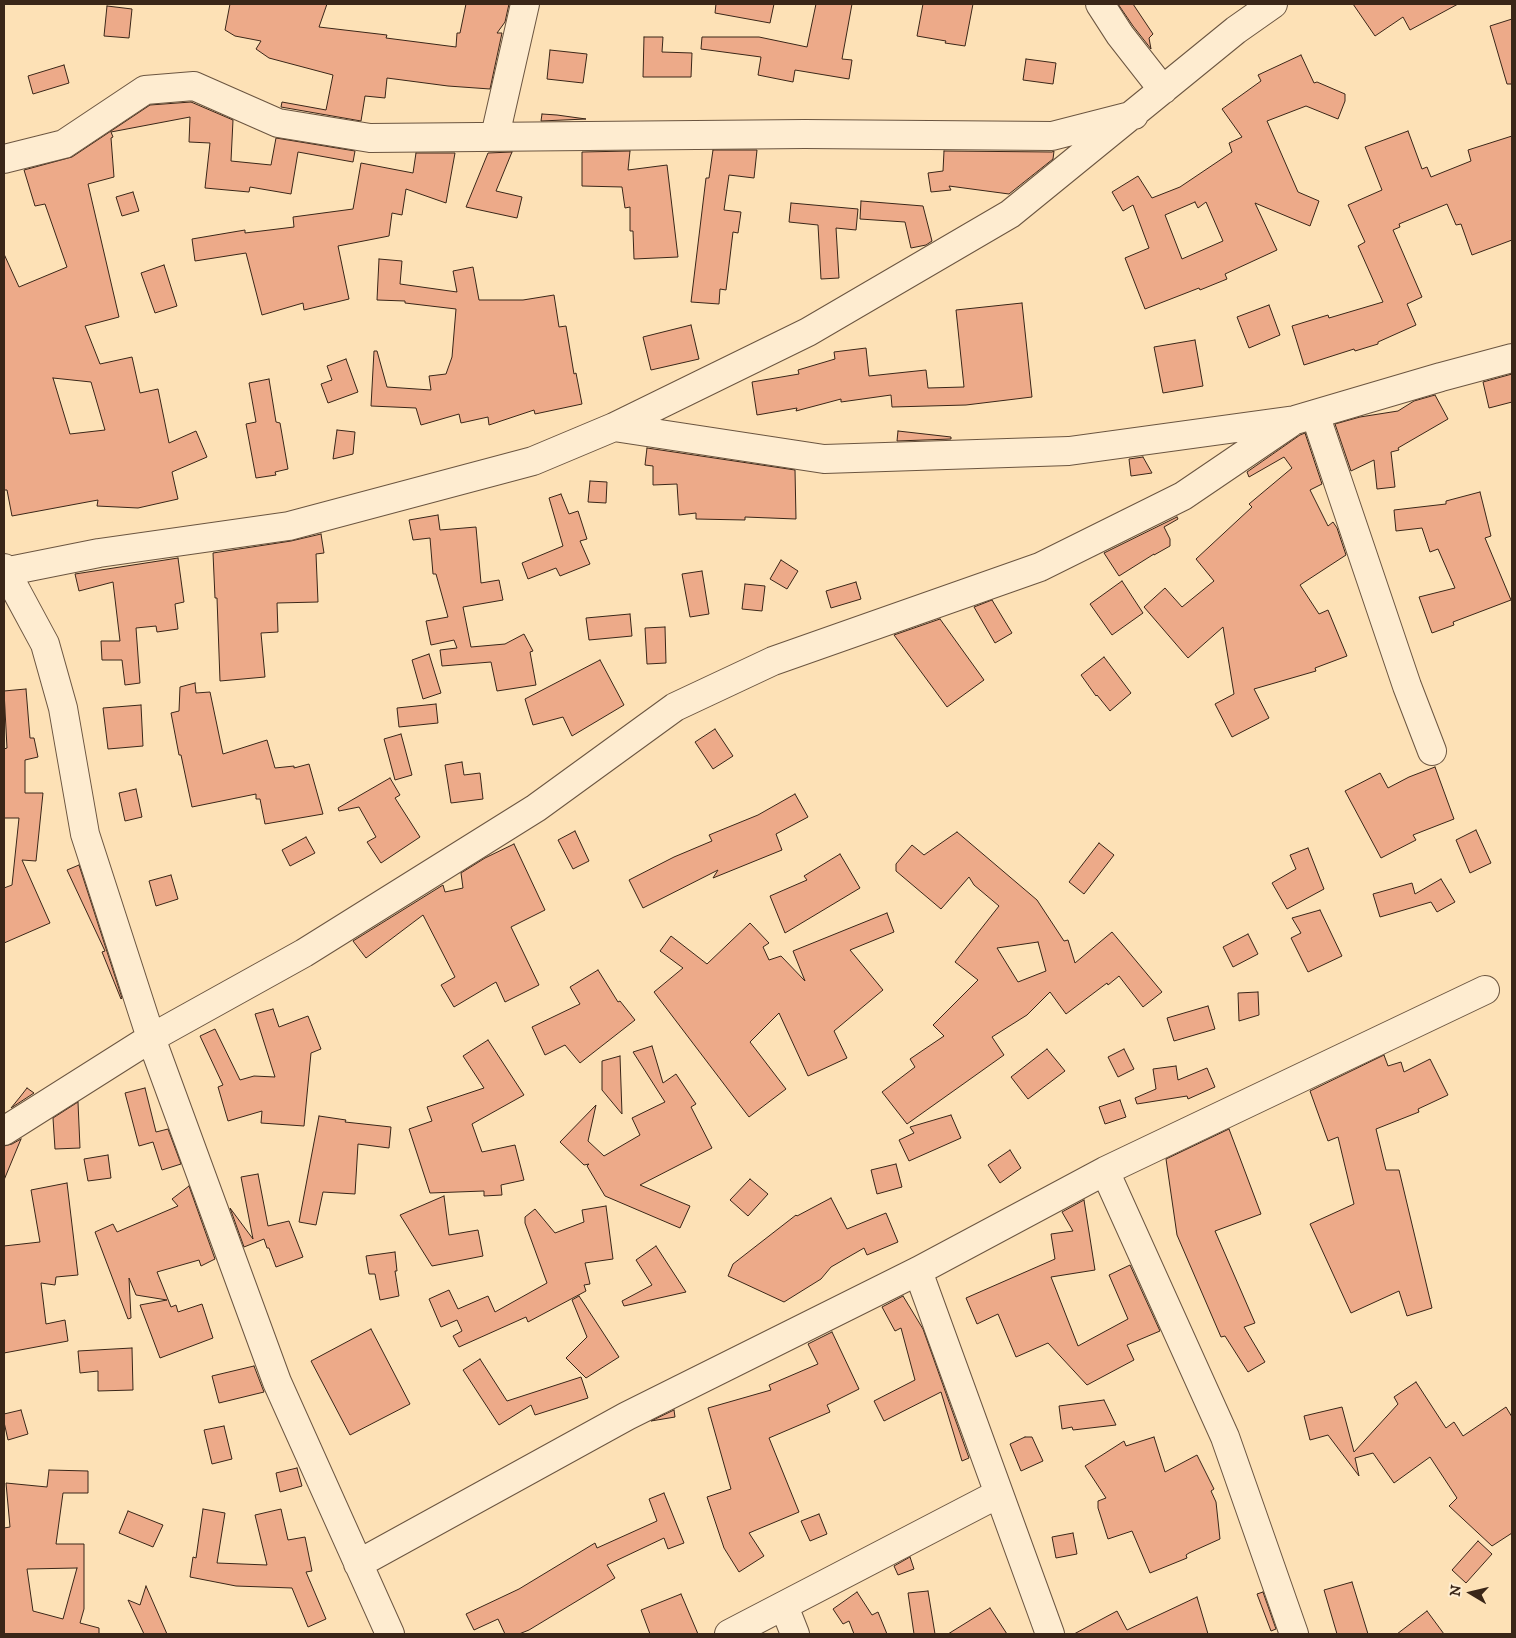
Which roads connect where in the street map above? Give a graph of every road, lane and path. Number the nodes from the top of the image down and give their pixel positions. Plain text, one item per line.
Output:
1 (525, 4) edge
2 (1100, 4) edge
3 (1244, 4) edge
4 (1273, 4) edge
5 (1236, 30) junction
6 (1163, 90) junction
7 (1134, 115) junction
8 (495, 136) junction
9 (4, 159) edge
10 (1512, 358) edge
11 (1305, 417) junction
12 (614, 427) junction
13 (5, 571) edge
14 (1432, 751) dead end
15 (1485, 990) dead end
16 (151, 1038) junction
17 (4, 1131) edge
18 (1105, 1171) junction
19 (918, 1271) junction
20 (998, 1494) junction
21 (358, 1564) junction
22 (784, 1606) junction
23 (390, 1634) edge
24 (729, 1634) edge
25 (795, 1634) edge
26 (1050, 1634) edge
27 (1294, 1634) edge

1 - 8 street
2 - 6 street
3 - 5 street
4 - 5 street
5 - 6 street
6 - 7 street
7 - 8 street
7 - 12 street
8 - 9 street
10 - 11 street
11 - 12 street
11 - 14 street
11 - 16 street
12 - 13 street
13 - 16 street
15 - 18 street
16 - 17 street
16 - 21 street
18 - 19 street
18 - 27 street
19 - 20 street
19 - 21 street
20 - 22 street
20 - 26 street
21 - 23 street
22 - 24 street
22 - 25 street

